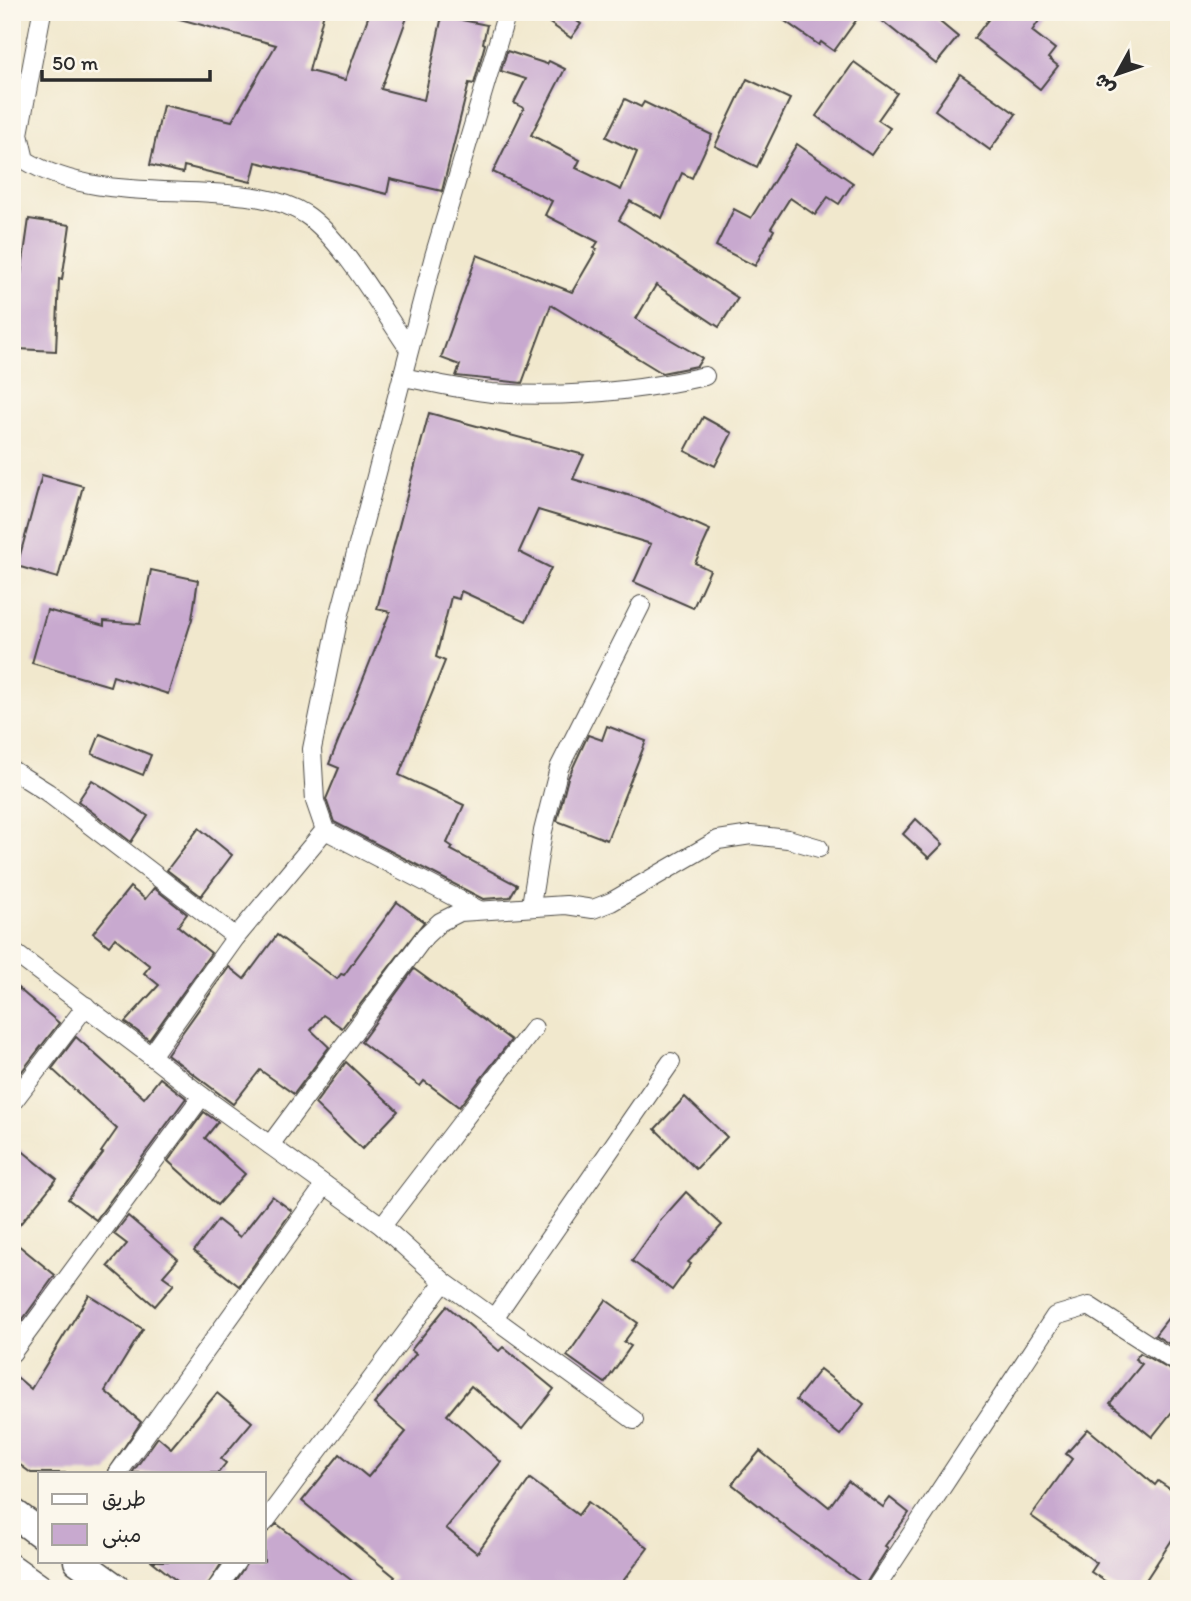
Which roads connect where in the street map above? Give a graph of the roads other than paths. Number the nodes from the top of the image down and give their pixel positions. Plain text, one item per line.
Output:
1 (42, 12) edge
2 (507, 12) edge
3 (409, 349) junction
4 (705, 376) dead end
5 (402, 377) junction
6 (641, 605) dead end
7 (12, 770) edge
8 (325, 830) junction
9 (819, 848) dead end
10 (531, 905) junction
11 (479, 910) junction
12 (236, 937) junction
13 (12, 951) edge
14 (86, 1006) junction
15 (534, 1028) dead end
16 (150, 1056) junction
17 (671, 1062) dead end
18 (202, 1096) junction
19 (12, 1103) edge
20 (270, 1145) junction
21 (325, 1185) junction
22 (382, 1226) junction
23 (444, 1282) junction
24 (494, 1318) junction
25 (12, 1353) edge
26 (1179, 1364) edge
27 (634, 1420) dead end
28 (119, 1472) edge
29 (12, 1513) edge
30 (266, 1520) edge
31 (38, 1532) edge
32 (79, 1562) edge
33 (236, 1562) edge
34 (12, 1569) edge
35 (40, 1589) edge
36 (117, 1589) edge
37 (216, 1589) edge
38 (875, 1589) edge

1 - 3 street
2 - 3 street
3 - 5 street
4 - 5 street
5 - 8 street
6 - 10 street
7 - 12 street
8 - 11 street
8 - 12 street
9 - 10 street
10 - 11 street
11 - 20 street
12 - 16 street
13 - 14 street
14 - 16 street
14 - 19 street
15 - 22 street
16 - 18 street
17 - 24 street
18 - 20 street
18 - 25 street
20 - 21 street
21 - 22 street
21 - 28 street
22 - 23 street
23 - 24 street
23 - 30 street
24 - 27 street
26 - 38 street
29 - 31 main road
32 - 36 main road
33 - 37 street
34 - 35 main road

